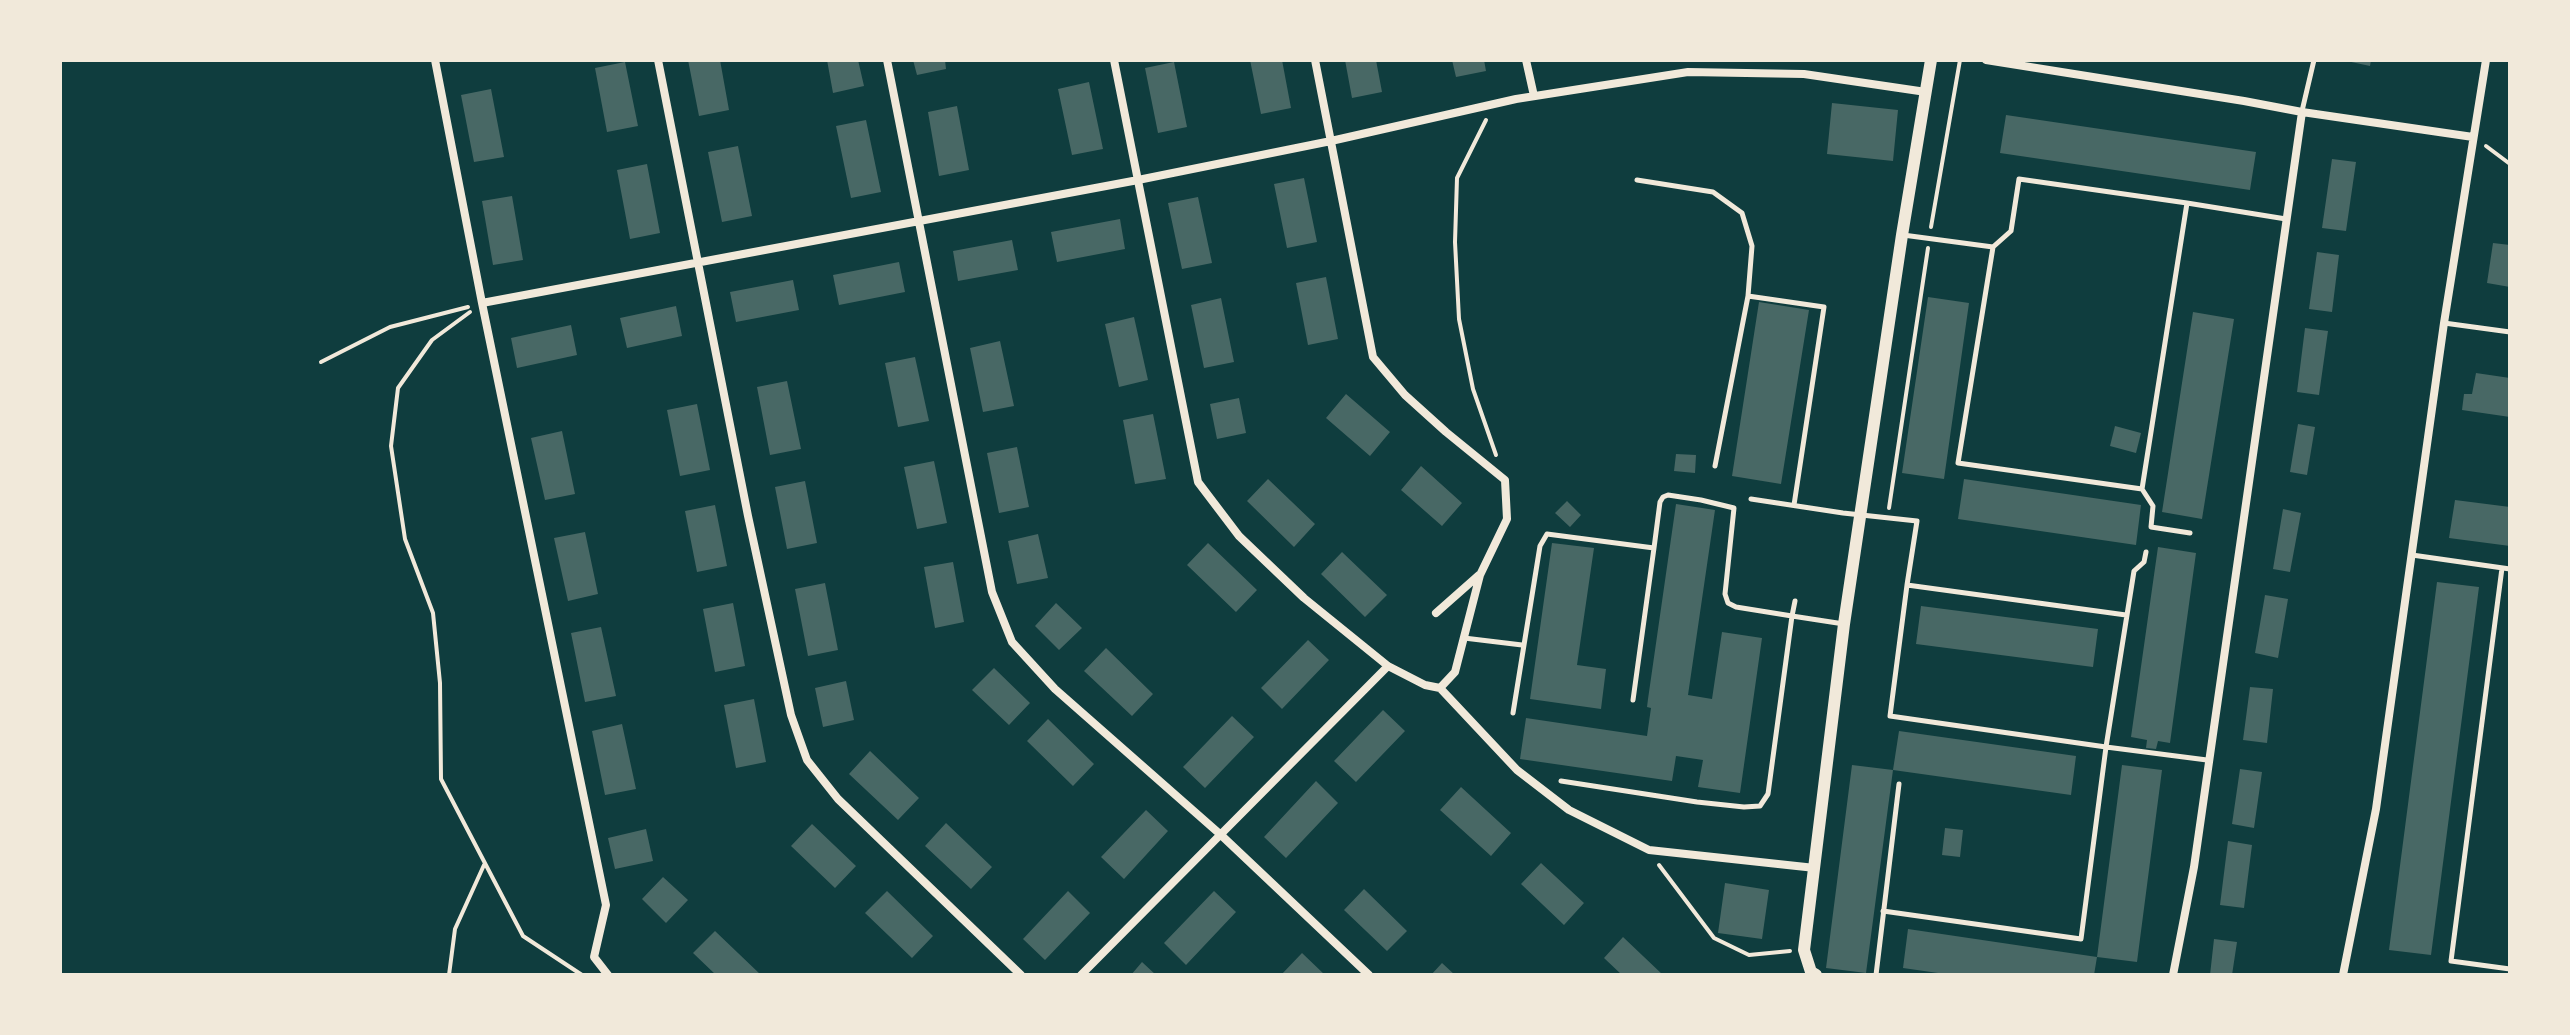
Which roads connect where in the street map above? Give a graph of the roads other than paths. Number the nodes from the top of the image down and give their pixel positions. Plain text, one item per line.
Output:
1 (435, 60) edge
2 (658, 60) edge
3 (887, 60) edge
4 (1114, 60) edge
5 (1315, 60) edge
6 (1526, 60) edge
7 (1931, 60) edge
8 (1986, 60) edge
9 (2314, 60) edge
10 (2486, 60) edge
11 (1926, 92) junction
12 (1534, 96) junction
13 (2302, 112) junction
14 (2473, 137) junction
15 (1331, 141) junction
16 (1138, 180) junction
17 (1637, 180) dead end
18 (2187, 203) junction
19 (2288, 219) junction
20 (919, 220) junction
21 (1902, 235) junction
22 (1993, 247) junction
23 (698, 262) junction
24 (1748, 296) junction
25 (482, 303) junction
26 (2444, 323) junction
27 (2510, 332) edge
28 (1715, 466) dead end
29 (2142, 489) junction
30 (1751, 499) dead end
31 (1794, 505) junction
32 (1859, 515) junction
33 (2190, 533) dead end
34 (1654, 548) junction
35 (2146, 552) dead end
36 (2412, 555) junction
37 (2502, 568) junction
38 (2510, 569) edge
39 (1480, 575) junction
40 (1907, 585) junction
41 (1795, 601) dead end
42 (1436, 613) dead end
43 (2126, 615) junction
44 (1792, 616) junction
45 (1844, 624) junction
46 (1464, 638) junction
47 (1523, 645) junction
48 (1388, 666) junction
49 (1440, 688) junction
50 (1633, 700) dead end
51 (1513, 713) dead end
52 (2106, 747) junction
53 (2207, 760) junction
54 (1561, 781) dead end
55 (1899, 784) dead end
56 (1221, 835) junction
57 (1815, 868) junction
58 (1883, 911) junction
59 (2510, 969) edge
60 (608, 975) edge
61 (1021, 975) edge
62 (1081, 975) edge
63 (1369, 975) edge
64 (1816, 975) edge
65 (1876, 975) edge
66 (2173, 975) edge
67 (2343, 975) edge

1 - 25 street
2 - 23 street
3 - 20 street
4 - 16 street
5 - 15 street
6 - 12 street
7 - 11 street
8 - 13 street
9 - 13 lane
10 - 14 street
11 - 12 street
11 - 21 street
12 - 15 street
13 - 14 street
13 - 19 street
14 - 26 street
15 - 16 street
15 - 39 street
16 - 20 street
16 - 48 street
17 - 24 lane
18 - 19 lane
18 - 22 lane
18 - 29 lane
19 - 53 street
20 - 23 street
20 - 56 street
21 - 22 lane
21 - 32 street
22 - 29 lane
23 - 25 street
23 - 61 street
24 - 28 lane
24 - 31 lane
25 - 60 street
26 - 27 lane
26 - 36 street
29 - 33 lane
30 - 31 lane
31 - 32 lane
32 - 40 lane
32 - 45 street
34 - 44 lane
34 - 47 lane
34 - 50 lane
35 - 43 lane
36 - 37 lane
36 - 67 street
37 - 38 lane
37 - 59 lane
39 - 42 street
39 - 46 street
40 - 43 lane
40 - 52 lane
41 - 44 lane
43 - 52 lane
44 - 45 lane
44 - 54 lane
45 - 57 street
46 - 47 lane
46 - 49 street
47 - 51 lane
48 - 49 street
48 - 56 street
49 - 57 street
52 - 53 lane
52 - 58 lane
53 - 66 street
55 - 58 lane
56 - 62 street
56 - 63 street
57 - 64 street
58 - 65 lane

